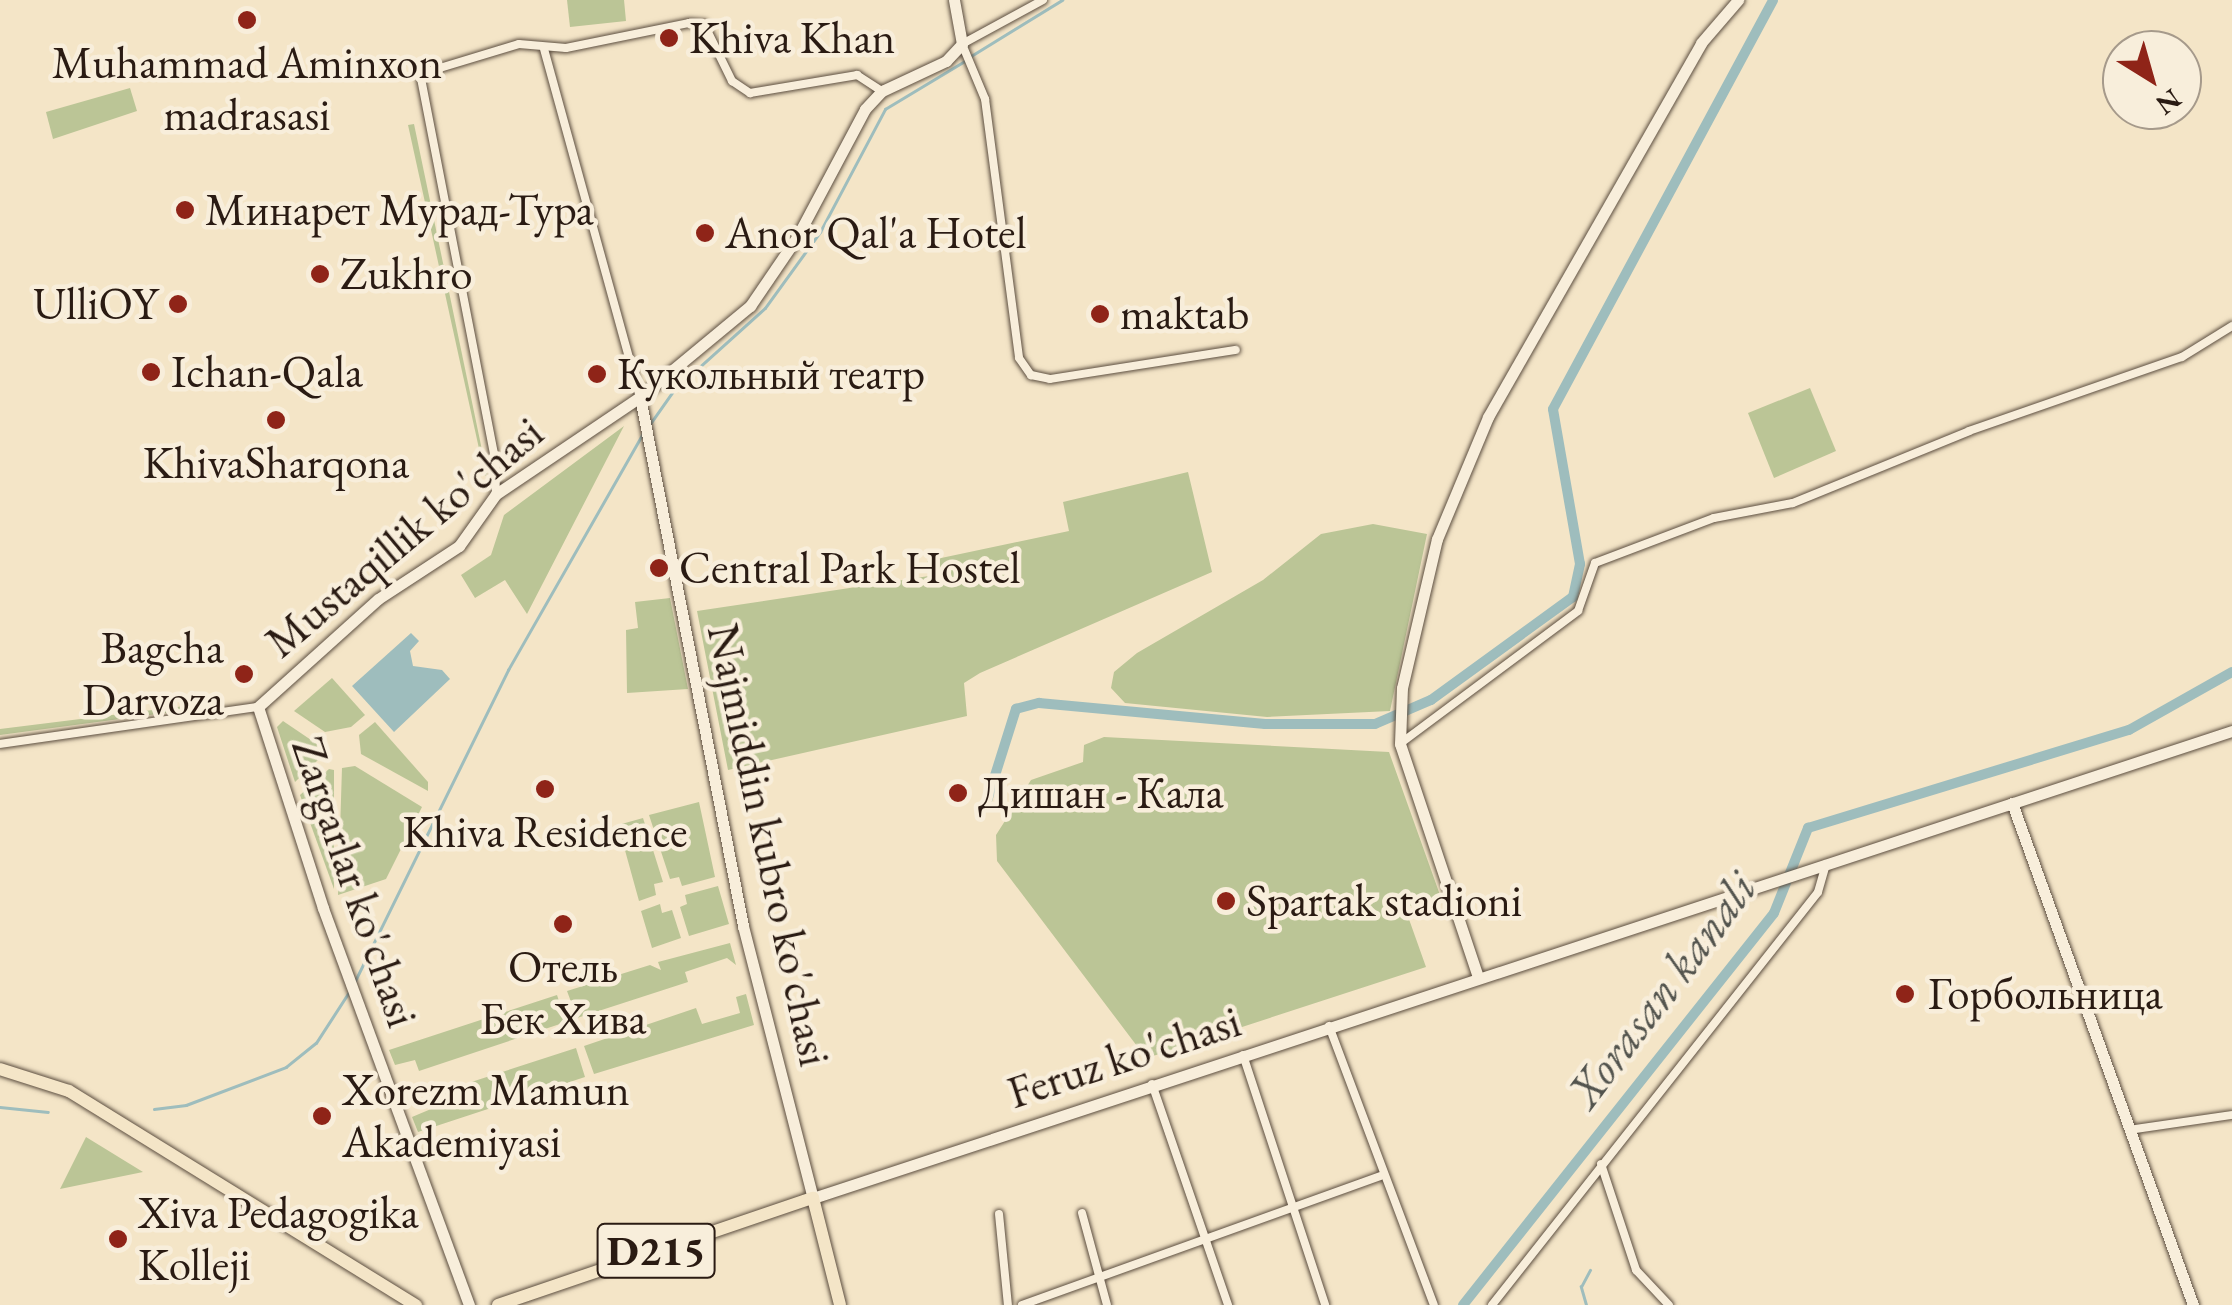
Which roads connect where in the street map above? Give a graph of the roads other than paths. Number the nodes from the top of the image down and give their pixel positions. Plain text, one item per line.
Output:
1 (954, 0) edge
2 (1043, 0) edge
3 (1738, 0) edge
4 (964, 47) junction
5 (544, 49) junction
6 (882, 91) junction
7 (2232, 326) edge
8 (1236, 350) dead end
9 (640, 398) junction
10 (496, 494) junction
11 (258, 708) junction
12 (2232, 731) edge
13 (0, 744) edge
14 (1400, 744) junction
15 (2012, 803) junction
16 (1826, 864) junction
17 (1478, 977) junction
18 (1329, 1026) junction
19 (1242, 1055) junction
20 (0, 1068) edge
21 (1152, 1084) junction
22 (2232, 1115) edge
23 (2129, 1130) junction
24 (1601, 1164) junction
25 (1380, 1176) junction
26 (814, 1198) junction
27 (1291, 1211) junction
28 (1082, 1213) dead end
29 (999, 1214) dead end
30 (1203, 1242) junction
31 (1101, 1279) junction
32 (416, 1305) edge
33 (469, 1305) edge
34 (498, 1305) edge
35 (840, 1305) edge
36 (1008, 1305) edge
37 (1022, 1305) edge
38 (1107, 1305) edge
39 (1228, 1305) edge
40 (1325, 1305) edge
41 (1434, 1305) edge
42 (1492, 1305) edge
43 (1669, 1305) edge
44 (2193, 1305) edge

1 - 4 main road
2 - 4 street
3 - 14 main road
4 - 6 main road
4 - 8 street
5 - 6 street
5 - 9 street
5 - 10 street
6 - 9 main road, Mustaqillik ko'chasi
7 - 14 street
9 - 10 main road, Mustaqillik ko'chasi
9 - 26 main road, Najmiddin kubro ko'chasi
10 - 11 main road, Mustaqillik ko'chasi
11 - 13 street
11 - 33 main road, Zargarlar ko'chasi
12 - 15 main road, Feruz ko'chasi
14 - 17 main road
15 - 16 main road, Feruz ko'chasi
15 - 23 main road
16 - 17 main road, Feruz ko'chasi
16 - 24 street
17 - 18 main road, Feruz ko'chasi
18 - 19 main road, Feruz ko'chasi
18 - 25 street
19 - 21 main road, Feruz ko'chasi
19 - 27 street
20 - 32 main road
21 - 26 main road, Feruz ko'chasi
21 - 30 street
22 - 23 street
23 - 44 main road
24 - 42 street
24 - 43 street
25 - 27 street
25 - 41 street
26 - 34 main road, Feruz ko'chasi / D215
26 - 35 main road, Najmiddin kubro ko'chasi
27 - 30 street
27 - 40 street
28 - 31 street
29 - 36 street
30 - 31 street
30 - 39 street
31 - 37 street
31 - 38 street

